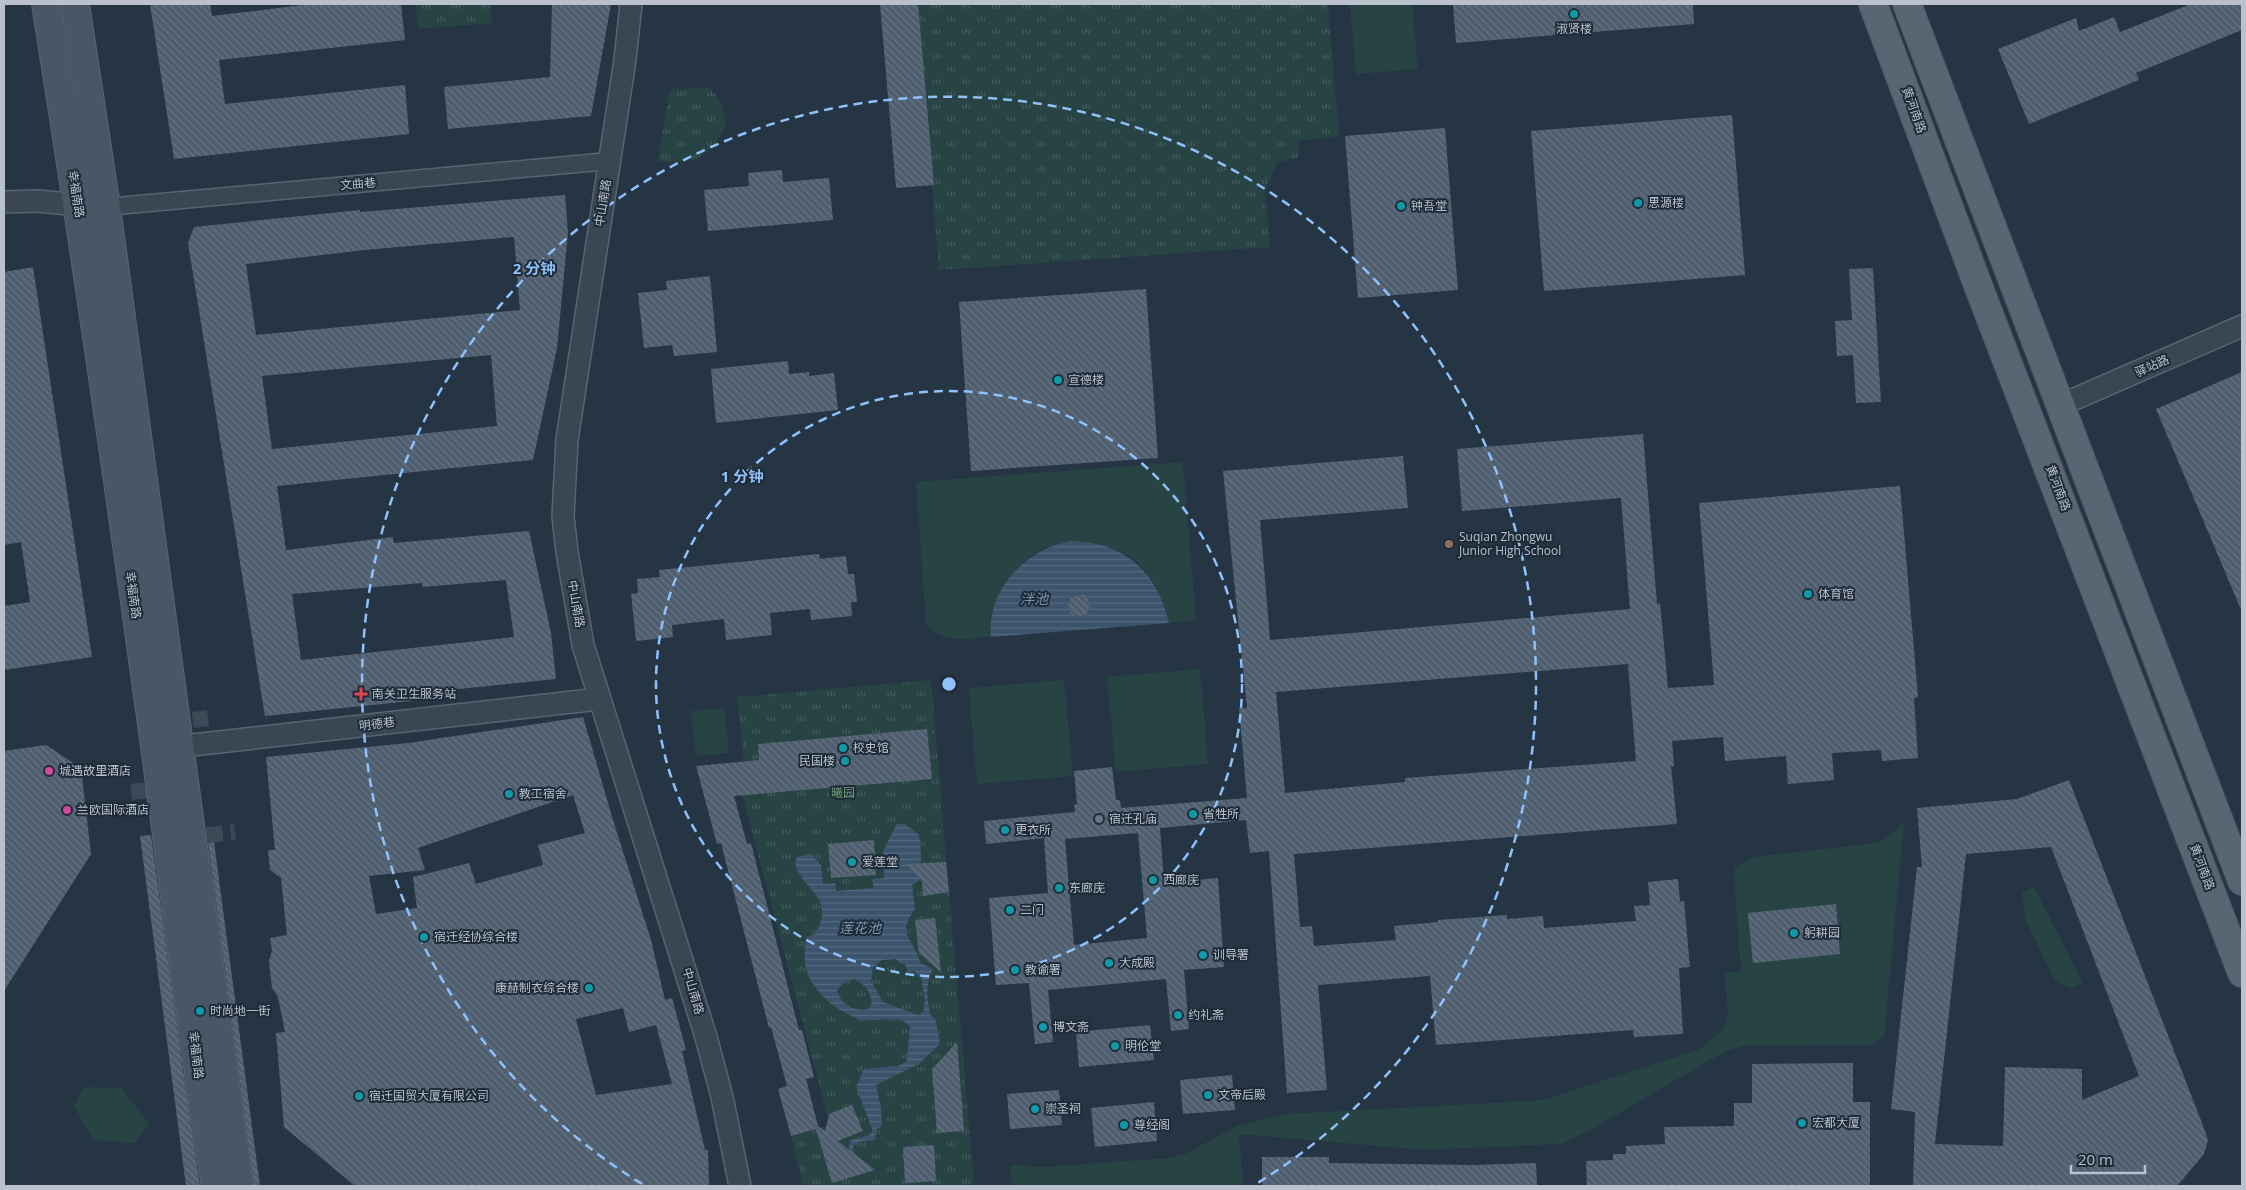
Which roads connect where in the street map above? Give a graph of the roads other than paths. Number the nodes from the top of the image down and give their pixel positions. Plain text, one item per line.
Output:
1 (46, 4) edge
2 (75, 4) edge
3 (631, 4) edge
4 (1874, 4) edge
5 (1907, 4) edge
6 (610, 161) junction
7 (4, 202) edge
8 (78, 205) junction
9 (106, 207) junction
10 (2242, 326) edge
11 (2061, 405) junction
12 (599, 699) junction
13 (167, 748) junction
14 (2242, 881) edge
15 (2242, 973) edge
16 (214, 1103) junction
17 (196, 1186) edge
18 (216, 1186) edge
19 (240, 1186) edge
20 (255, 1186) edge
21 (740, 1186) edge

1 - 8 main road, 幸福南路
2 - 9 main road, 幸福南路
3 - 6 street, 中山南路
4 - 15 main road, 黄河南路
5 - 11 main road
6 - 9 street, 文曲巷
6 - 12 street, 中山南路
7 - 8 street
8 - 9 street
8 - 13 main road, 幸福南路
9 - 13 main road, 幸福南路
10 - 11 street, 驿站路
11 - 14 main road
12 - 13 street, 明德巷
12 - 21 street, 中山南路
13 - 16 main road, 幸福南路
16 - 17 main road
16 - 18 main road, 幸福南路
16 - 19 main road, 幸福南路
16 - 20 main road

